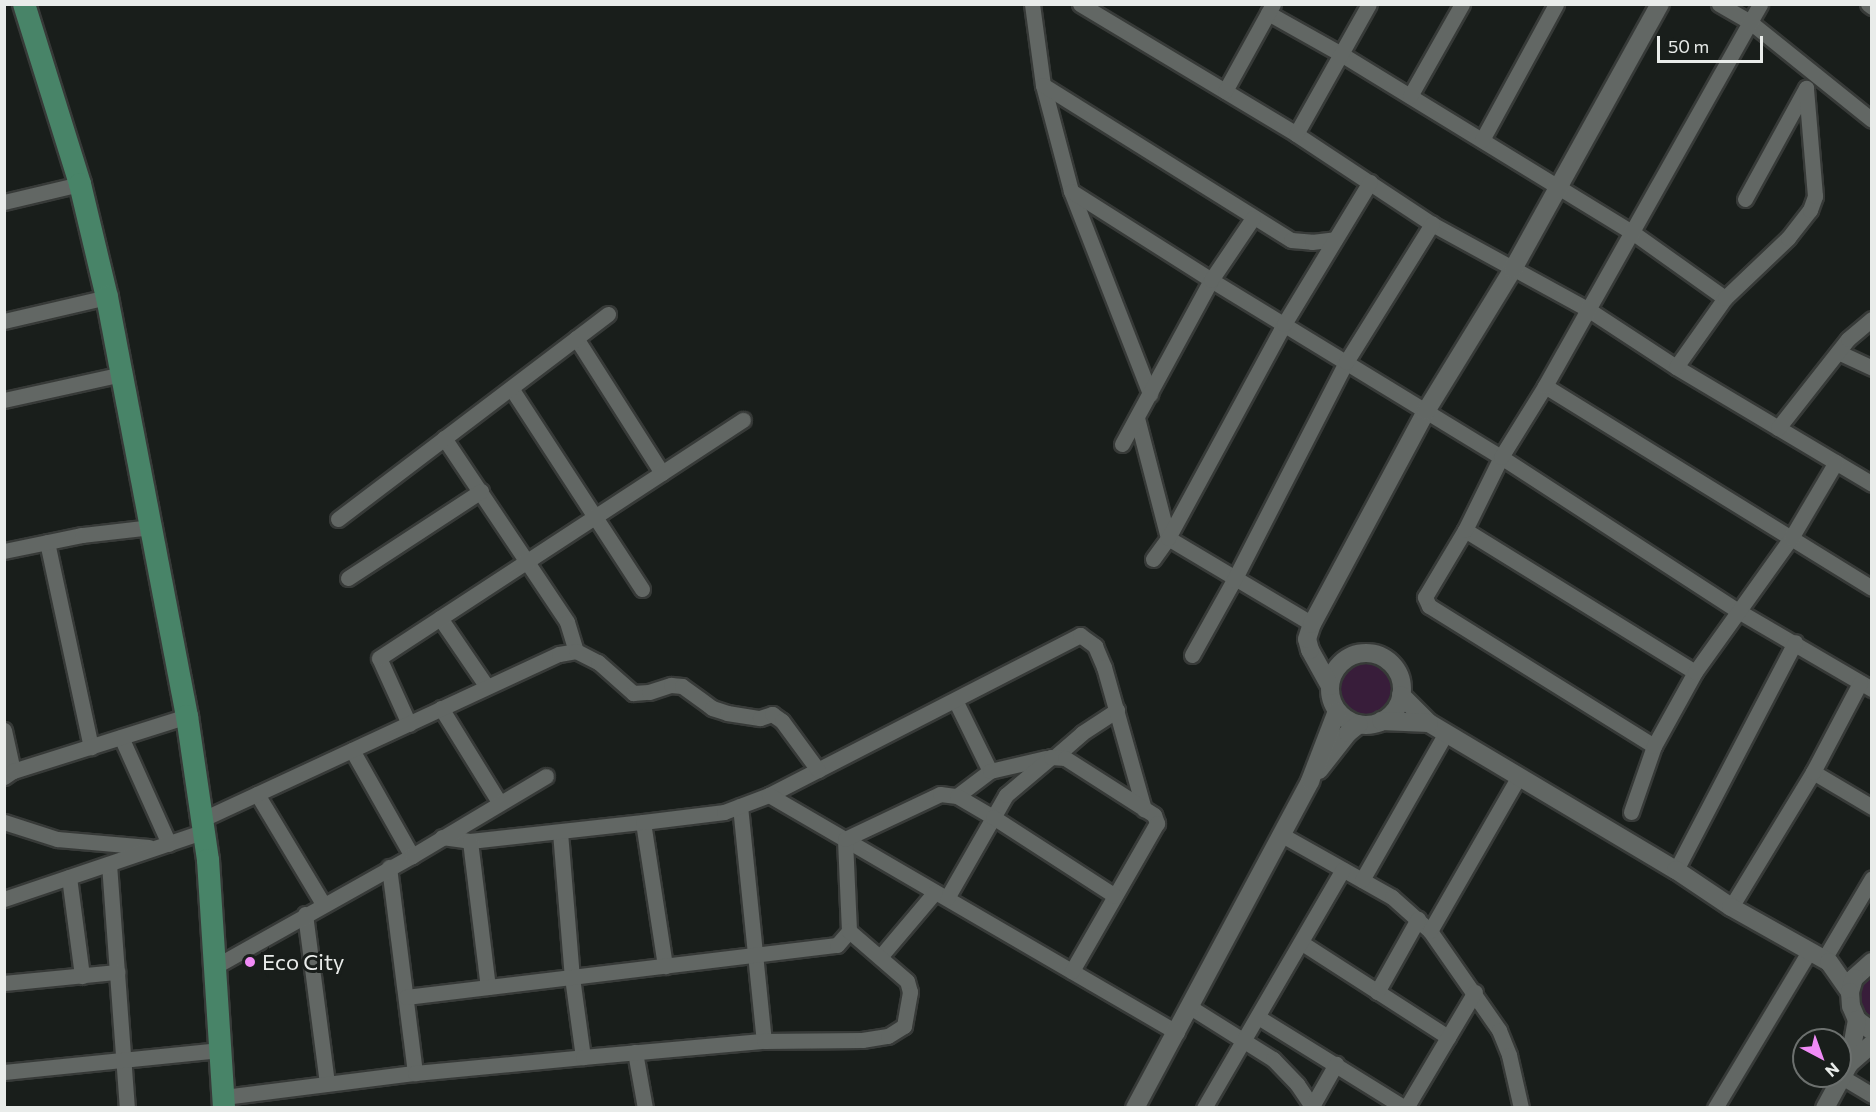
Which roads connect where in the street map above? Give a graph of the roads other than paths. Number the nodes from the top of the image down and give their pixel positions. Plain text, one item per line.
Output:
1 (24, 4) edge
2 (1032, 4) edge
3 (1080, 4) edge
4 (1369, 4) edge
5 (1461, 4) edge
6 (1556, 4) edge
7 (1660, 4) edge
8 (1719, 4) edge
9 (1760, 4) edge
10 (1270, 9) edge
11 (1750, 22) junction
12 (1341, 54) junction
13 (1814, 72) junction
14 (1043, 85) junction
15 (1806, 88) junction
16 (1225, 91) junction
17 (1410, 96) junction
18 (1872, 120) edge
19 (1296, 134) junction
20 (1482, 140) junction
21 (1370, 182) junction
22 (80, 184) junction
23 (1559, 187) junction
24 (1071, 191) junction
25 (1745, 199) dead end
26 (4, 202) edge
27 (1253, 218) junction
28 (1432, 224) junction
29 (1632, 232) junction
30 (1335, 239) junction
31 (1513, 269) junction
32 (1211, 280) junction
33 (107, 297) junction
34 (1725, 298) junction
35 (1589, 310) junction
36 (608, 314) dead end
37 (1872, 319) edge
38 (4, 321) edge
39 (1284, 324) junction
40 (576, 338) junction
41 (1838, 351) junction
42 (1346, 362) junction
43 (1676, 367) junction
44 (1872, 368) edge
45 (122, 374) junction
46 (1545, 386) junction
47 (511, 388) junction
48 (1150, 394) junction
49 (4, 400) edge
50 (1426, 411) junction
51 (1137, 418) junction
52 (743, 420) dead end
53 (1778, 428) junction
54 (444, 438) junction
55 (1122, 444) dead end
56 (1501, 457) junction
57 (1836, 462) junction
58 (662, 472) junction
59 (1872, 484) edge
60 (481, 491) junction
61 (595, 517) junction
62 (338, 519) dead end
63 (151, 527) junction
64 (1465, 531) junction
65 (1168, 538) junction
66 (1791, 538) junction
67 (47, 542) junction
68 (4, 551) edge
69 (1153, 559) dead end
70 (527, 561) junction
71 (348, 578) dead end
72 (1234, 580) junction
73 (1872, 588) edge
74 (642, 589) dead end
75 (1740, 612) junction
76 (440, 618) junction
77 (1312, 624) junction
78 (1795, 642) junction
79 (1310, 650) junction
80 (576, 651) junction
81 (1192, 655) dead end
82 (1344, 661) junction
83 (1695, 672) junction
84 (1330, 686) junction
85 (1866, 686) edge
86 (487, 687) junction
87 (1401, 695) junction
88 (955, 700) junction
89 (441, 708) junction
90 (1117, 710) junction
91 (1337, 711) junction
92 (187, 716) junction
93 (1381, 721) junction
94 (409, 723) junction
95 (1429, 723) junction
96 (1359, 724) junction
97 (4, 730) edge
98 (1446, 733) junction
99 (121, 737) junction
100 (1654, 746) junction
101 (91, 747) junction
102 (352, 750) junction
103 (1054, 756) junction
104 (818, 770) junction
105 (990, 771) junction
106 (1813, 772) junction
107 (9, 774) edge
108 (546, 776) dead end
109 (1519, 776) junction
110 (1310, 781) junction
111 (257, 794) junction
112 (769, 795) junction
113 (957, 796) junction
114 (499, 802) junction
115 (740, 806) junction
116 (1872, 807) edge
117 (1144, 809) junction
118 (1630, 812) dead end
119 (993, 817) junction
120 (4, 822) edge
121 (643, 822) junction
122 (204, 825) junction
123 (560, 832) junction
124 (1282, 835) junction
125 (442, 837) junction
126 (845, 839) junction
127 (470, 841) junction
128 (164, 845) junction
129 (412, 856) junction
130 (109, 864) junction
131 (389, 867) junction
132 (1343, 869) junction
133 (1676, 870) junction
134 (69, 877) junction
135 (1872, 878) edge
136 (1362, 880) junction
137 (941, 895) junction
138 (1114, 896) junction
139 (4, 898) edge
140 (322, 904) junction
141 (1731, 907) junction
142 (305, 914) junction
143 (1418, 920) junction
144 (849, 931) junction
145 (1430, 931) junction
146 (1302, 943) junction
147 (755, 956) junction
148 (880, 957) junction
149 (1821, 957) junction
150 (1868, 964) edge
151 (666, 966) junction
152 (214, 967) junction
153 (1072, 971) junction
154 (117, 972) junction
155 (82, 976) junction
156 (572, 977) junction
157 (4, 983) edge
158 (488, 987) junction
159 (1377, 992) junction
160 (1475, 992) junction
161 (1850, 992) junction
162 (406, 997) junction
163 (1190, 1008) junction
164 (1258, 1017) junction
165 (1864, 1025) edge
166 (1177, 1032) junction
167 (1448, 1037) junction
168 (1243, 1040) junction
169 (764, 1041) junction
170 (1872, 1044) edge
171 (220, 1050) junction
172 (635, 1052) junction
173 (1852, 1056) edge
174 (583, 1057) junction
175 (123, 1060) junction
176 (1336, 1064) junction
177 (1852, 1065) edge
178 (4, 1072) edge
179 (415, 1073) junction
180 (1852, 1077) edge
181 (327, 1084) junction
182 (1836, 1088) edge
183 (1872, 1095) edge
184 (224, 1102) edge
185 (1517, 1104) edge
186 (1312, 1106) edge
187 (127, 1107) edge
188 (645, 1107) edge
189 (1135, 1107) edge
190 (1204, 1107) edge
191 (1406, 1107) edge
192 (1715, 1107) edge
193 (1825, 1107) edge

1 - 22 main road
2 - 14 street
3 - 16 street
4 - 12 street
5 - 17 street
6 - 20 street
7 - 23 street
8 - 11 street
9 - 11 street
10 - 12 street
10 - 16 street
11 - 13 street
11 - 29 street
12 - 17 street
12 - 19 street
13 - 15 street
13 - 18 street
14 - 24 street
14 - 27 street
15 - 25 street
15 - 34 street
16 - 19 street
17 - 20 street
19 - 21 street
20 - 23 street
21 - 28 street
21 - 30 street
22 - 26 street
22 - 33 main road
23 - 29 street
23 - 31 street
24 - 32 street
24 - 48 street
27 - 30 street
27 - 32 street
28 - 31 street
28 - 42 street
29 - 34 street
29 - 35 street
30 - 39 street
31 - 35 street
31 - 50 street
32 - 39 street
32 - 48 street
33 - 38 street
33 - 45 main road
34 - 43 street
35 - 43 street
35 - 46 street
36 - 40 street
37 - 41 street
39 - 42 street
39 - 65 street
40 - 47 street
40 - 58 street
41 - 44 street
41 - 53 street
42 - 50 street
42 - 72 street
43 - 53 street
45 - 49 street
45 - 63 main road
46 - 56 street
46 - 66 street
47 - 54 street
47 - 61 street
48 - 51 street
50 - 56 street
50 - 77 street
51 - 55 street
51 - 65 street
52 - 58 street
53 - 57 street
54 - 60 street
54 - 62 street
56 - 64 street
56 - 75 street
57 - 59 street
57 - 66 street
58 - 61 street
60 - 70 street
60 - 71 street
61 - 70 street
61 - 74 street
63 - 67 street
63 - 92 main road
64 - 83 street
64 - 100 street
65 - 69 street
65 - 72 street
66 - 73 street
66 - 75 street
67 - 68 street
67 - 101 street
70 - 76 street
70 - 80 street
72 - 77 street
72 - 81 street
75 - 78 street
75 - 83 street
76 - 86 street
76 - 94 street
77 - 79 street
78 - 85 street
78 - 133 street
79 - 82 street
79 - 84 street
80 - 86 street
80 - 104 street
82 - 84 street
82 - 87 street
83 - 100 street
84 - 91 street
85 - 106 street
86 - 89 street
87 - 93 street
87 - 95 street
88 - 90 street
88 - 104 street
88 - 105 street
89 - 94 street
89 - 114 street
90 - 103 street
90 - 117 street
91 - 96 street
91 - 110 street
92 - 99 street
92 - 122 main road
93 - 95 street
93 - 96 street
94 - 102 street
95 - 98 street
96 - 110 street
97 - 107 street
98 - 109 street
98 - 136 street
99 - 101 street
99 - 128 street
100 - 118 street
101 - 107 street
102 - 111 street
102 - 129 street
103 - 105 street
103 - 117 street
103 - 119 street
104 - 112 street
105 - 113 street
106 - 116 street
106 - 141 street
108 - 114 street
109 - 133 street
109 - 145 street
110 - 124 street
111 - 122 street
111 - 140 street
112 - 115 street
112 - 126 street
113 - 119 street
113 - 126 street
114 - 125 street
115 - 121 street
115 - 147 street
117 - 138 street
119 - 137 street
119 - 138 street
120 - 128 street
121 - 123 street
121 - 151 street
122 - 128 street
122 - 152 main road
123 - 127 street
123 - 156 street
124 - 132 street
124 - 163 street
125 - 127 street
125 - 129 street
126 - 137 street
126 - 144 street
127 - 158 street
128 - 130 street
129 - 131 street
130 - 134 street
130 - 154 street
131 - 140 street
131 - 162 street
132 - 136 street
132 - 146 street
133 - 141 street
134 - 139 street
134 - 155 street
135 - 149 street
136 - 143 street
137 - 148 street
137 - 153 street
138 - 153 street
140 - 142 street
141 - 149 street
142 - 152 street
142 - 181 street
143 - 145 street
143 - 159 street
144 - 147 street
144 - 148 street
145 - 160 street
146 - 159 street
146 - 164 street
147 - 151 street
147 - 169 street
148 - 169 street
149 - 150 street
149 - 161 street
149 - 192 street
150 - 161 street
151 - 156 street
152 - 171 main road
153 - 166 street
154 - 155 street
154 - 175 street
155 - 157 street
156 - 158 street
156 - 174 street
158 - 162 street
159 - 167 street
160 - 167 street
160 - 185 street
161 - 165 street
162 - 179 street
163 - 166 street
163 - 168 street
164 - 168 street
164 - 176 street
165 - 173 street
166 - 189 street
167 - 191 street
168 - 186 street
168 - 190 street
169 - 172 street
170 - 177 street
171 - 175 street
171 - 184 main road
172 - 174 street
172 - 188 street
174 - 179 street
175 - 178 street
175 - 187 street
176 - 186 street
176 - 191 street
179 - 181 street
180 - 183 street
181 - 184 street
182 - 193 street

